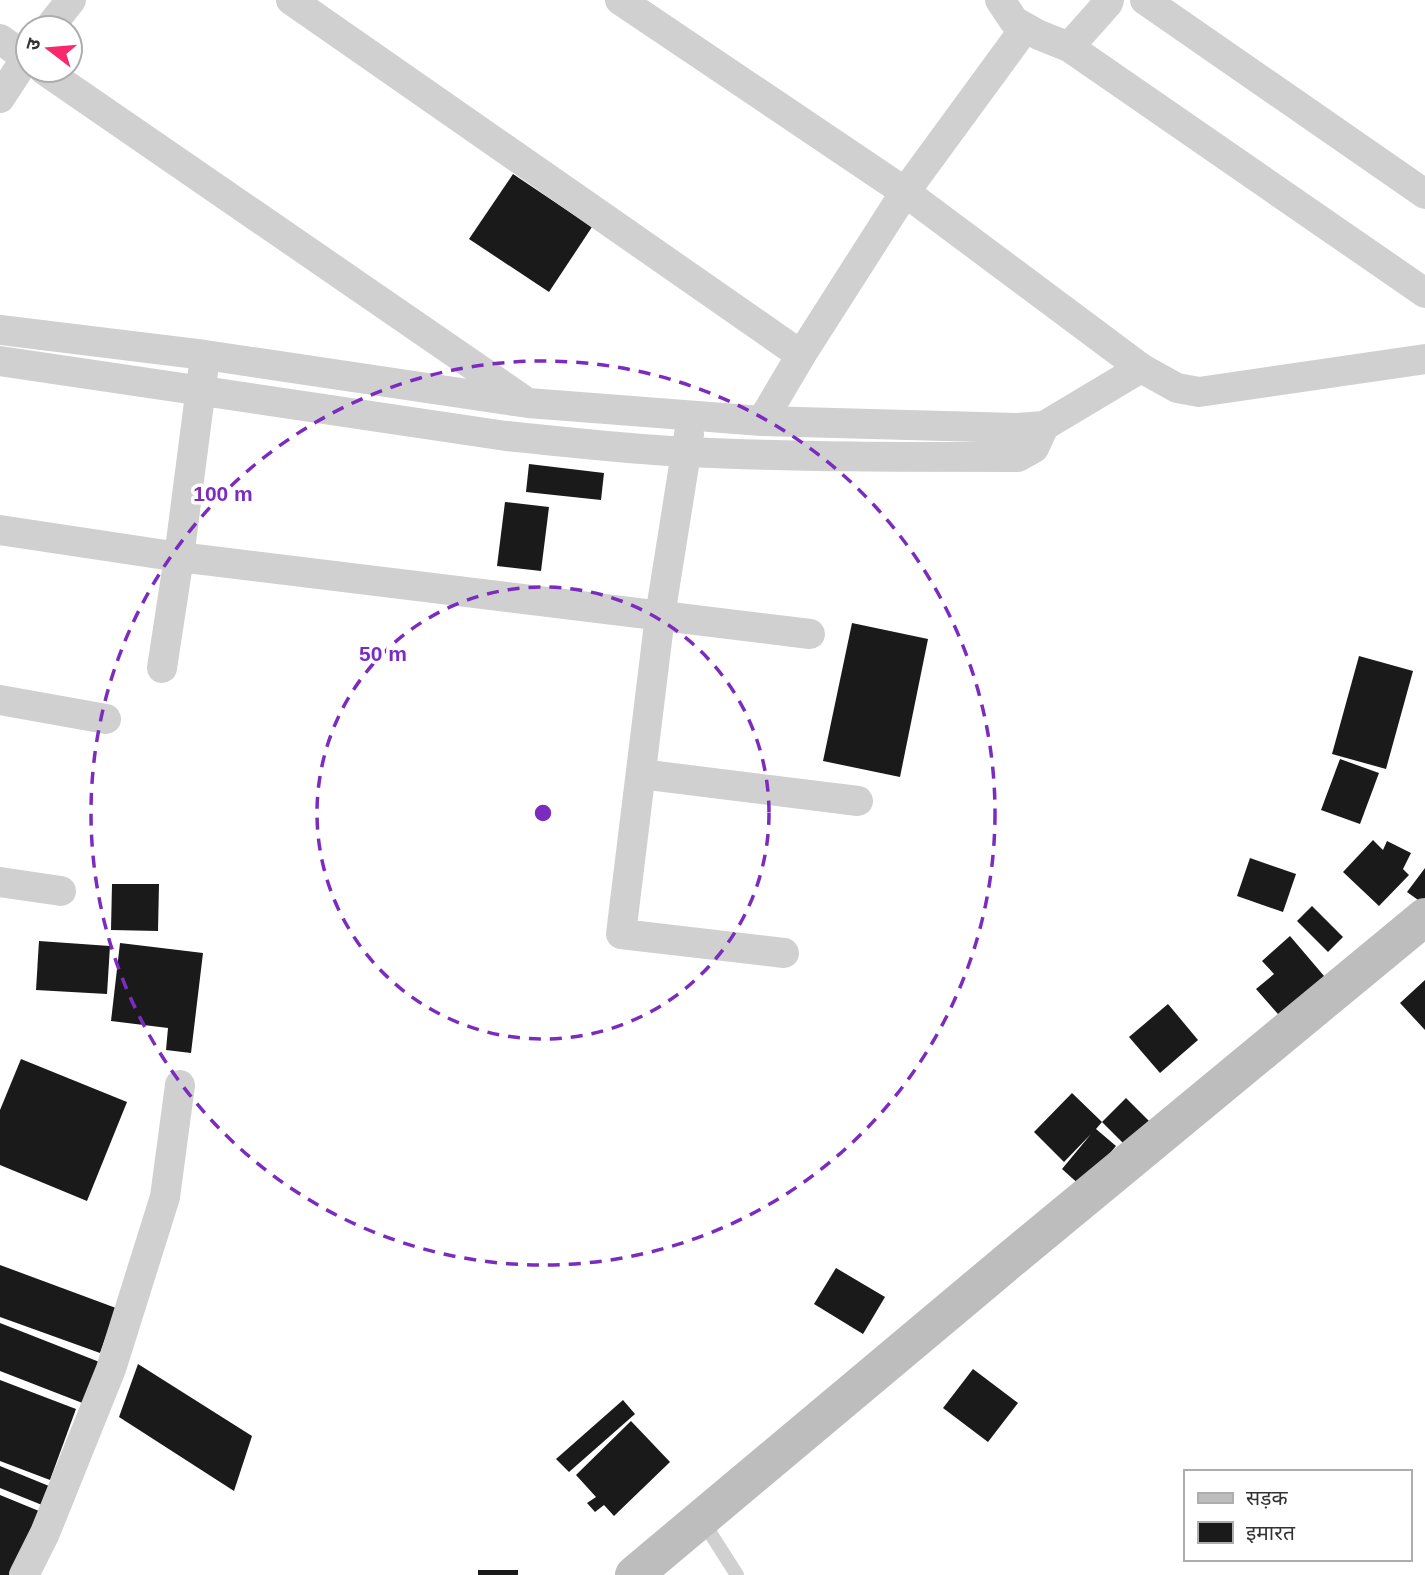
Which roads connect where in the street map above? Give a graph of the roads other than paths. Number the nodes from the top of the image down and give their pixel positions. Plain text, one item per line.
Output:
1 (71, 0) edge
2 (291, 0) edge
3 (620, 0) edge
4 (1000, 0) edge
5 (1108, 0) edge
6 (1145, 0) edge
7 (60, 14) edge
8 (1026, 28) junction
9 (1069, 47) junction
10 (14, 82) edge
11 (65, 84) edge
12 (0, 98) edge
13 (905, 192) junction
14 (1425, 194) edge
15 (1425, 293) edge
16 (0, 330) edge
17 (205, 355) junction
18 (801, 355) junction
19 (1425, 359) edge
20 (0, 360) edge
21 (1142, 368) junction
22 (201, 390) junction
23 (528, 403) junction
24 (692, 417) junction
25 (762, 421) junction
26 (1044, 426) junction
27 (686, 452) junction
28 (0, 530) edge
29 (179, 557) junction
30 (660, 616) junction
31 (810, 634) dead end
32 (162, 668) dead end
33 (0, 700) edge
34 (106, 719) dead end
35 (641, 774) junction
36 (858, 801) dead end
37 (0, 883) edge
38 (61, 891) dead end
39 (1425, 917) edge
40 (784, 953) dead end
41 (180, 1086) dead end
42 (701, 1519) junction
43 (24, 1575) edge
44 (634, 1575) edge
45 (737, 1575) edge

1 - 7 street
2 - 18 street
3 - 13 street
4 - 8 street
5 - 9 street
6 - 14 street
8 - 9 street
8 - 13 street
9 - 15 street
10 - 12 street
11 - 23 street
13 - 18 street
13 - 21 street
16 - 17 street
17 - 22 street
17 - 23 street
18 - 25 street
19 - 21 street
20 - 22 street
21 - 26 street
22 - 27 street
22 - 29 street
23 - 24 street
24 - 25 street
24 - 27 street
25 - 26 street
26 - 27 street
27 - 30 street
28 - 29 street
29 - 30 street
29 - 32 street
30 - 31 street
30 - 35 street
33 - 34 street
35 - 36 street
35 - 40 street
37 - 38 street
39 - 42 main road
41 - 43 street
42 - 44 main road
42 - 45 lane

